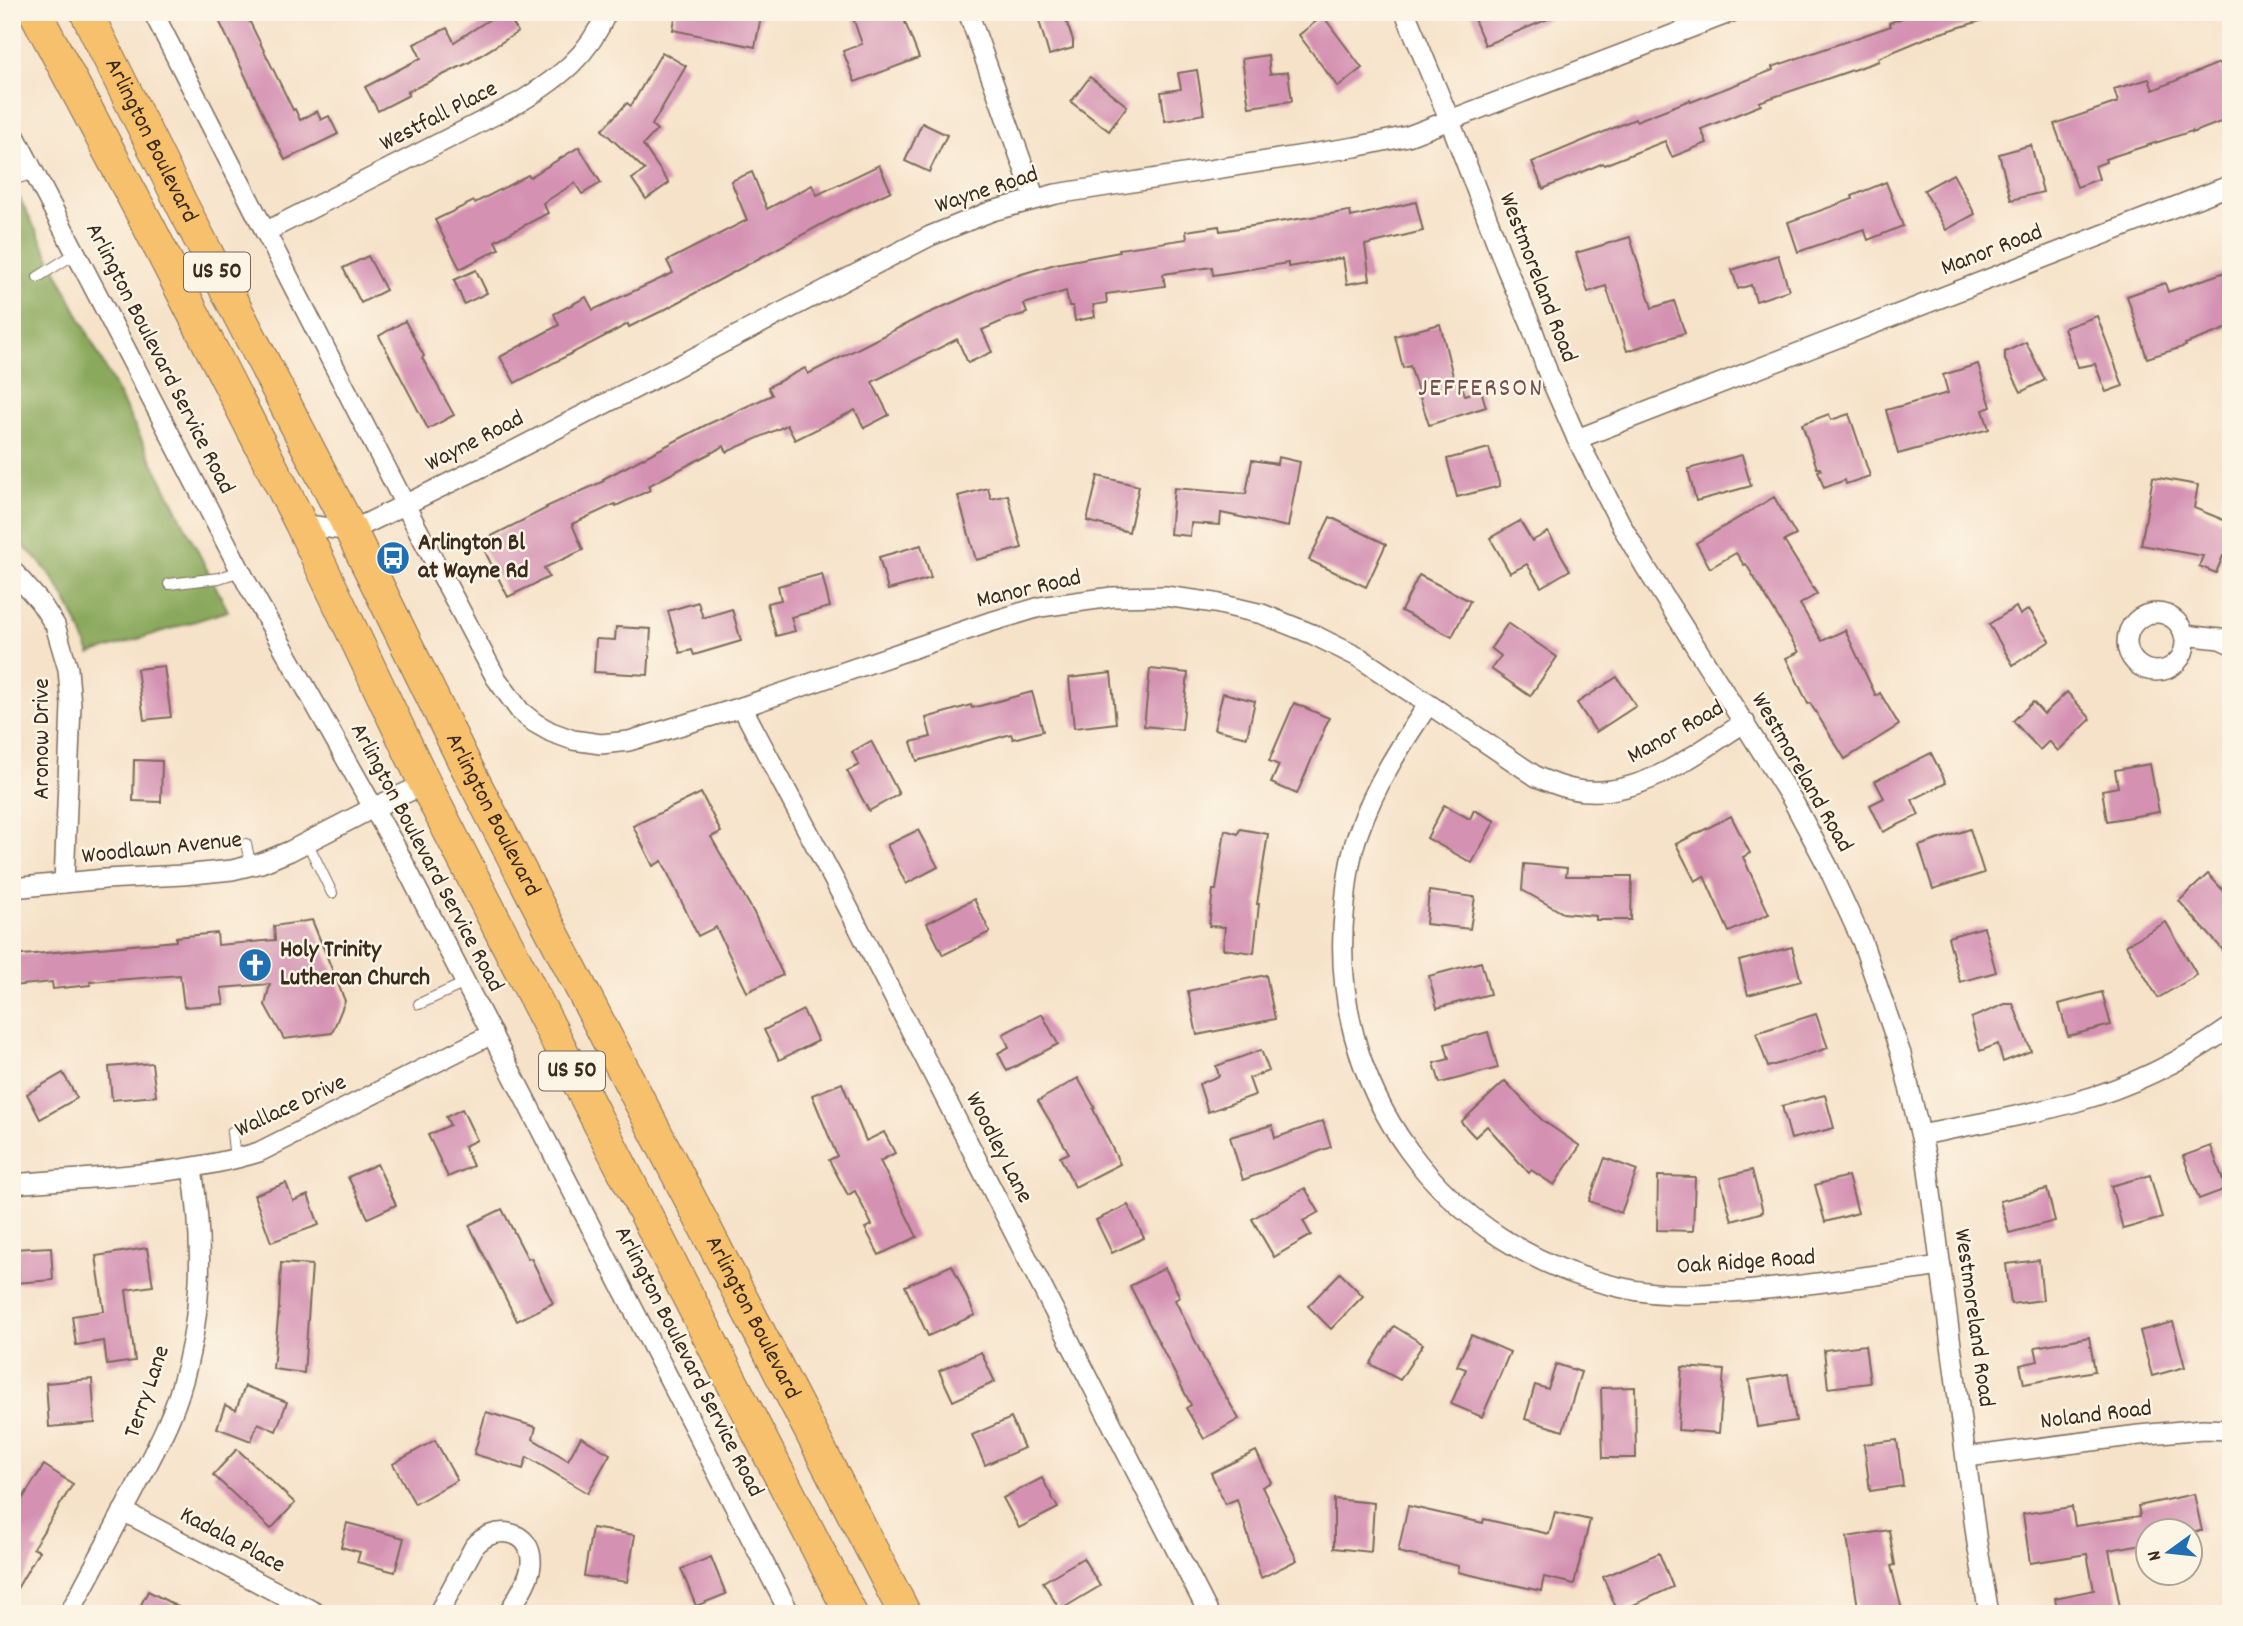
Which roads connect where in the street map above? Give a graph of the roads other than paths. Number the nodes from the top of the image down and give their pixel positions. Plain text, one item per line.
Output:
1 (35, 12) edge
2 (86, 12) edge
3 (153, 12) edge
4 (607, 12) edge
5 (968, 12) edge
6 (1405, 12) edge
7 (1732, 12) edge
8 (1450, 121) junction
9 (12, 130) edge
10 (35, 173) junction
11 (12, 180) edge
12 (2231, 185) edge
13 (1035, 199) junction
14 (265, 232) junction
15 (76, 253) junction
16 (38, 277) dead end
17 (1577, 439) junction
18 (405, 504) junction
19 (300, 524) junction
20 (351, 531) junction
21 (12, 570) edge
22 (241, 571) junction
23 (169, 584) dead end
24 (2184, 635) dead end
25 (2231, 644) edge
26 (1428, 705) junction
27 (742, 707) junction
28 (1745, 722) junction
29 (425, 784) junction
30 (373, 808) junction
31 (499, 829) junction
32 (307, 842) junction
33 (247, 844) dead end
34 (251, 866) junction
35 (64, 883) junction
36 (12, 888) edge
37 (332, 893) dead end
38 (465, 983) junction
39 (419, 1004) dead end
40 (2231, 1027) edge
41 (492, 1034) junction
42 (232, 1132) dead end
43 (1922, 1135) junction
44 (235, 1159) junction
45 (192, 1168) junction
46 (12, 1184) edge
47 (1941, 1266) junction
48 (2231, 1430) edge
49 (1966, 1457) junction
50 (123, 1511) junction
51 (69, 1614) edge
52 (318, 1614) edge
53 (438, 1614) edge
54 (509, 1614) edge
55 (790, 1614) edge
56 (851, 1614) edge
57 (905, 1614) edge
58 (1209, 1614) edge
59 (1989, 1614) edge

1 - 19 highway, Arlington Boulevard / US 50
2 - 20 highway, Arlington Boulevard / US 50
3 - 14 street
4 - 14 street, Westfall Place
5 - 13 street
6 - 8 street, Westmoreland Road
7 - 8 street, Wayne Road
8 - 13 street, Wayne Road
8 - 17 street, Westmoreland Road
9 - 10 street, Arlington Boulevard Service Road
10 - 11 lane
10 - 15 street, Arlington Boulevard Service Road
12 - 17 street, Manor Road
13 - 18 street, Wayne Road
14 - 18 street
15 - 16 lane
15 - 22 street, Arlington Boulevard Service Road
17 - 28 street, Westmoreland Road
18 - 20 street, Wayne Road
18 - 27 street, Manor Road
19 - 20 street
19 - 29 highway, Arlington Boulevard / US 50
20 - 31 highway, Arlington Boulevard / US 50
21 - 35 street, Aronow Drive
22 - 23 lane
22 - 30 street, Arlington Boulevard Service Road
24 - 25 street
26 - 27 street, Manor Road
26 - 28 street, Manor Road
26 - 47 street, Oak Ridge Road
27 - 58 street, Woodley Lane
28 - 43 street, Westmoreland Road
29 - 30 street, Woodlawn Avenue
29 - 31 highway
29 - 56 highway, Arlington Boulevard / US 50
30 - 32 street, Woodlawn Avenue
30 - 38 street, Arlington Boulevard Service Road
31 - 57 highway, Arlington Boulevard / US 50
32 - 34 street, Woodlawn Avenue
32 - 37 lane
33 - 34 lane
34 - 35 street, Woodlawn Avenue
35 - 36 street, Woodlawn Avenue
38 - 39 lane
38 - 41 street, Arlington Boulevard Service Road
40 - 43 street
41 - 44 street, Wallace Drive
41 - 55 street, Arlington Boulevard Service Road
42 - 44 lane
43 - 47 street, Westmoreland Road
44 - 45 street, Wallace Drive
45 - 46 street, Wallace Drive
45 - 50 street, Terry Lane
47 - 49 street, Westmoreland Road
48 - 49 street, Noland Road
49 - 59 street, Westmoreland Road
50 - 51 street, Terry Lane
50 - 52 street, Kadala Place
53 - 54 street

